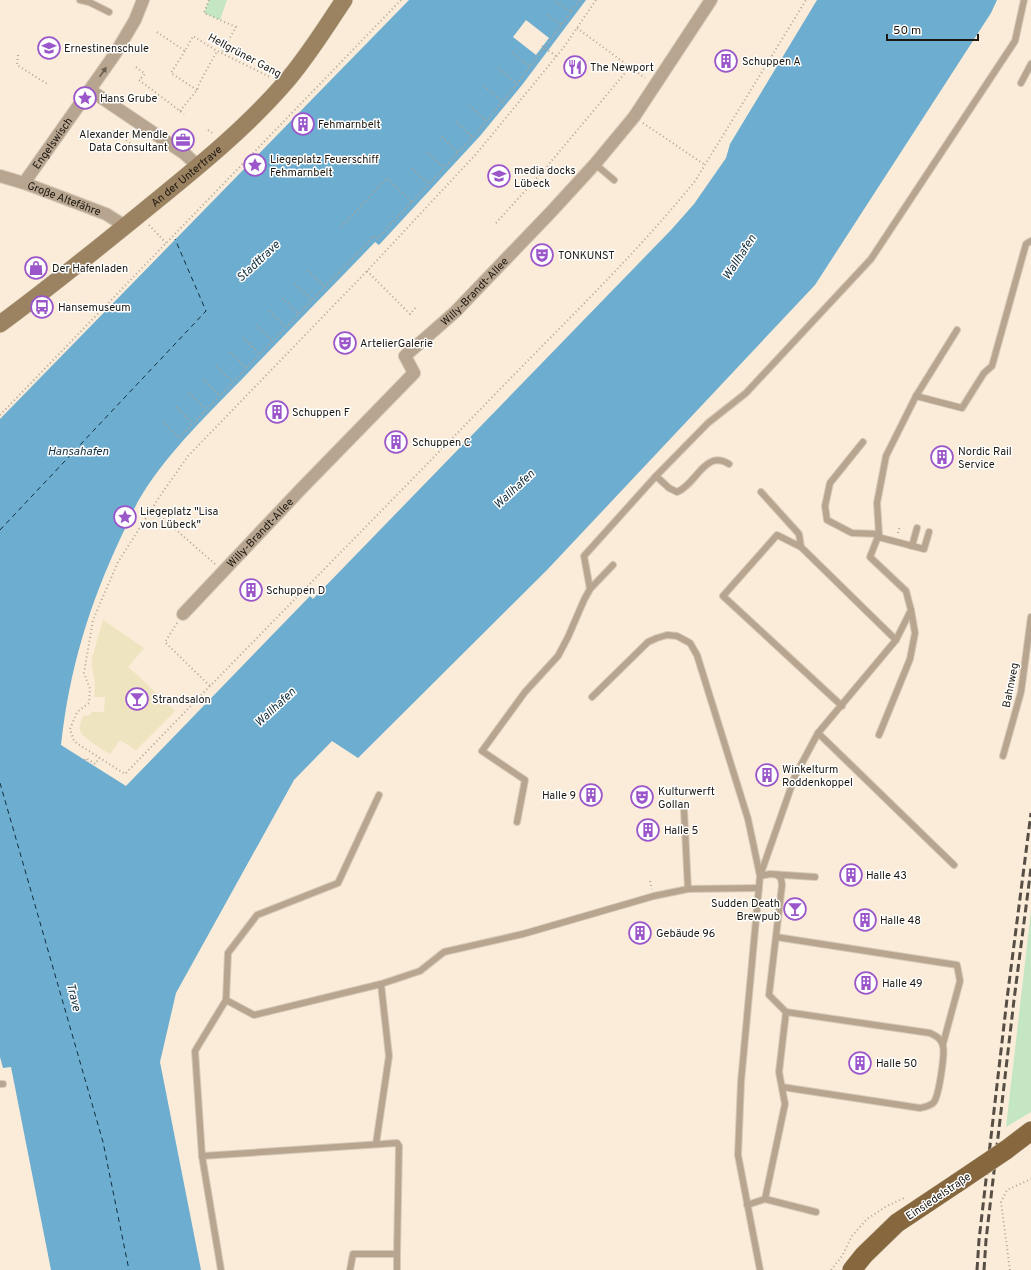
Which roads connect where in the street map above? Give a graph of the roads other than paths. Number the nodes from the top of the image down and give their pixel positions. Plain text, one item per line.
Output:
1 (80, 0) edge
2 (143, 0) edge
3 (344, 0) edge
4 (711, 0) edge
5 (1024, 0) edge
6 (109, 12) dead end
7 (1031, 64) edge
8 (1021, 83) dead end
9 (90, 90) junction
10 (595, 164) junction
11 (199, 166) junction
12 (0, 176) edge
13 (614, 180) dead end
14 (24, 183) junction
15 (125, 226) junction
16 (1031, 241) edge
17 (0, 324) edge
18 (957, 330) dead end
19 (916, 396) junction
20 (863, 442) dead end
21 (728, 464) dead end
22 (656, 476) junction
23 (761, 492) dead end
24 (917, 528) dead end
25 (929, 532) dead end
26 (878, 536) junction
27 (912, 546) junction
28 (801, 548) junction
29 (613, 565) dead end
30 (590, 589) junction
31 (911, 610) junction
32 (183, 614) road end
33 (1031, 617) edge
34 (896, 640) junction
35 (592, 698) dead end
36 (842, 706) junction
37 (818, 733) junction
38 (879, 735) dead end
39 (1003, 756) dead end
40 (379, 795) dead end
41 (684, 810) dead end
42 (517, 822) dead end
43 (954, 865) dead end
44 (777, 875) junction
45 (760, 876) junction
46 (815, 877) dead end
47 (759, 888) junction
48 (688, 889) junction
49 (776, 937) junction
50 (381, 984) junction
51 (226, 1000) junction
52 (786, 1012) junction
53 (943, 1044) junction
54 (782, 1087) junction
55 (1031, 1131) edge
56 (376, 1144) junction
57 (202, 1156) junction
58 (765, 1199) junction
59 (747, 1205) junction
60 (816, 1212) dead end
61 (397, 1254) junction
62 (221, 1270) edge
63 (350, 1270) edge
64 (397, 1270) edge
65 (760, 1270) edge
66 (852, 1270) edge

1 - 6 lane
9 -> 2 street, Engelswisch
3 - 11 main road, An der Untertrave
4 - 10 street, Willy-Brandt-Allee
5 - 22 lane
7 - 8 lane
9 - 11 street
9 - 14 street, Engelswisch
10 - 13 lane
10 - 32 street, Willy-Brandt-Allee
11 - 15 main road, An der Untertrave
12 - 14 street, Große Altefähre
14 - 15 street, Große Altefähre
15 - 17 main road, An der Untertrave
16 - 19 lane
18 - 19 lane
19 - 26 lane
20 - 26 lane
21 - 22 lane
22 - 30 lane
23 - 28 lane
24 - 27 lane
25 - 27 lane
26 - 27 lane
26 - 31 lane
28 - 34 lane
28 - 36 lane
29 - 30 lane
30 - 42 lane
31 - 34 lane
31 - 38 lane
33 - 39 lane, Bahnweg
34 - 36 lane
35 - 45 lane
36 - 37 lane
37 - 43 lane
37 - 45 lane
40 - 51 lane
41 - 48 lane
44 - 45 lane
44 - 46 lane
44 - 49 lane
45 - 47 lane
47 - 48 lane
47 - 59 lane
48 - 50 lane
49 - 52 lane
49 - 53 lane
50 - 51 lane
50 - 56 lane
51 - 57 lane
52 - 53 lane
52 - 54 lane
53 - 54 lane
54 - 58 lane
55 - 66 main road, Einsiedelstraße, bridge
56 - 57 lane
56 - 61 lane
57 - 62 lane
58 - 59 lane
58 - 60 lane
59 - 65 lane
61 - 63 lane
61 - 64 lane

